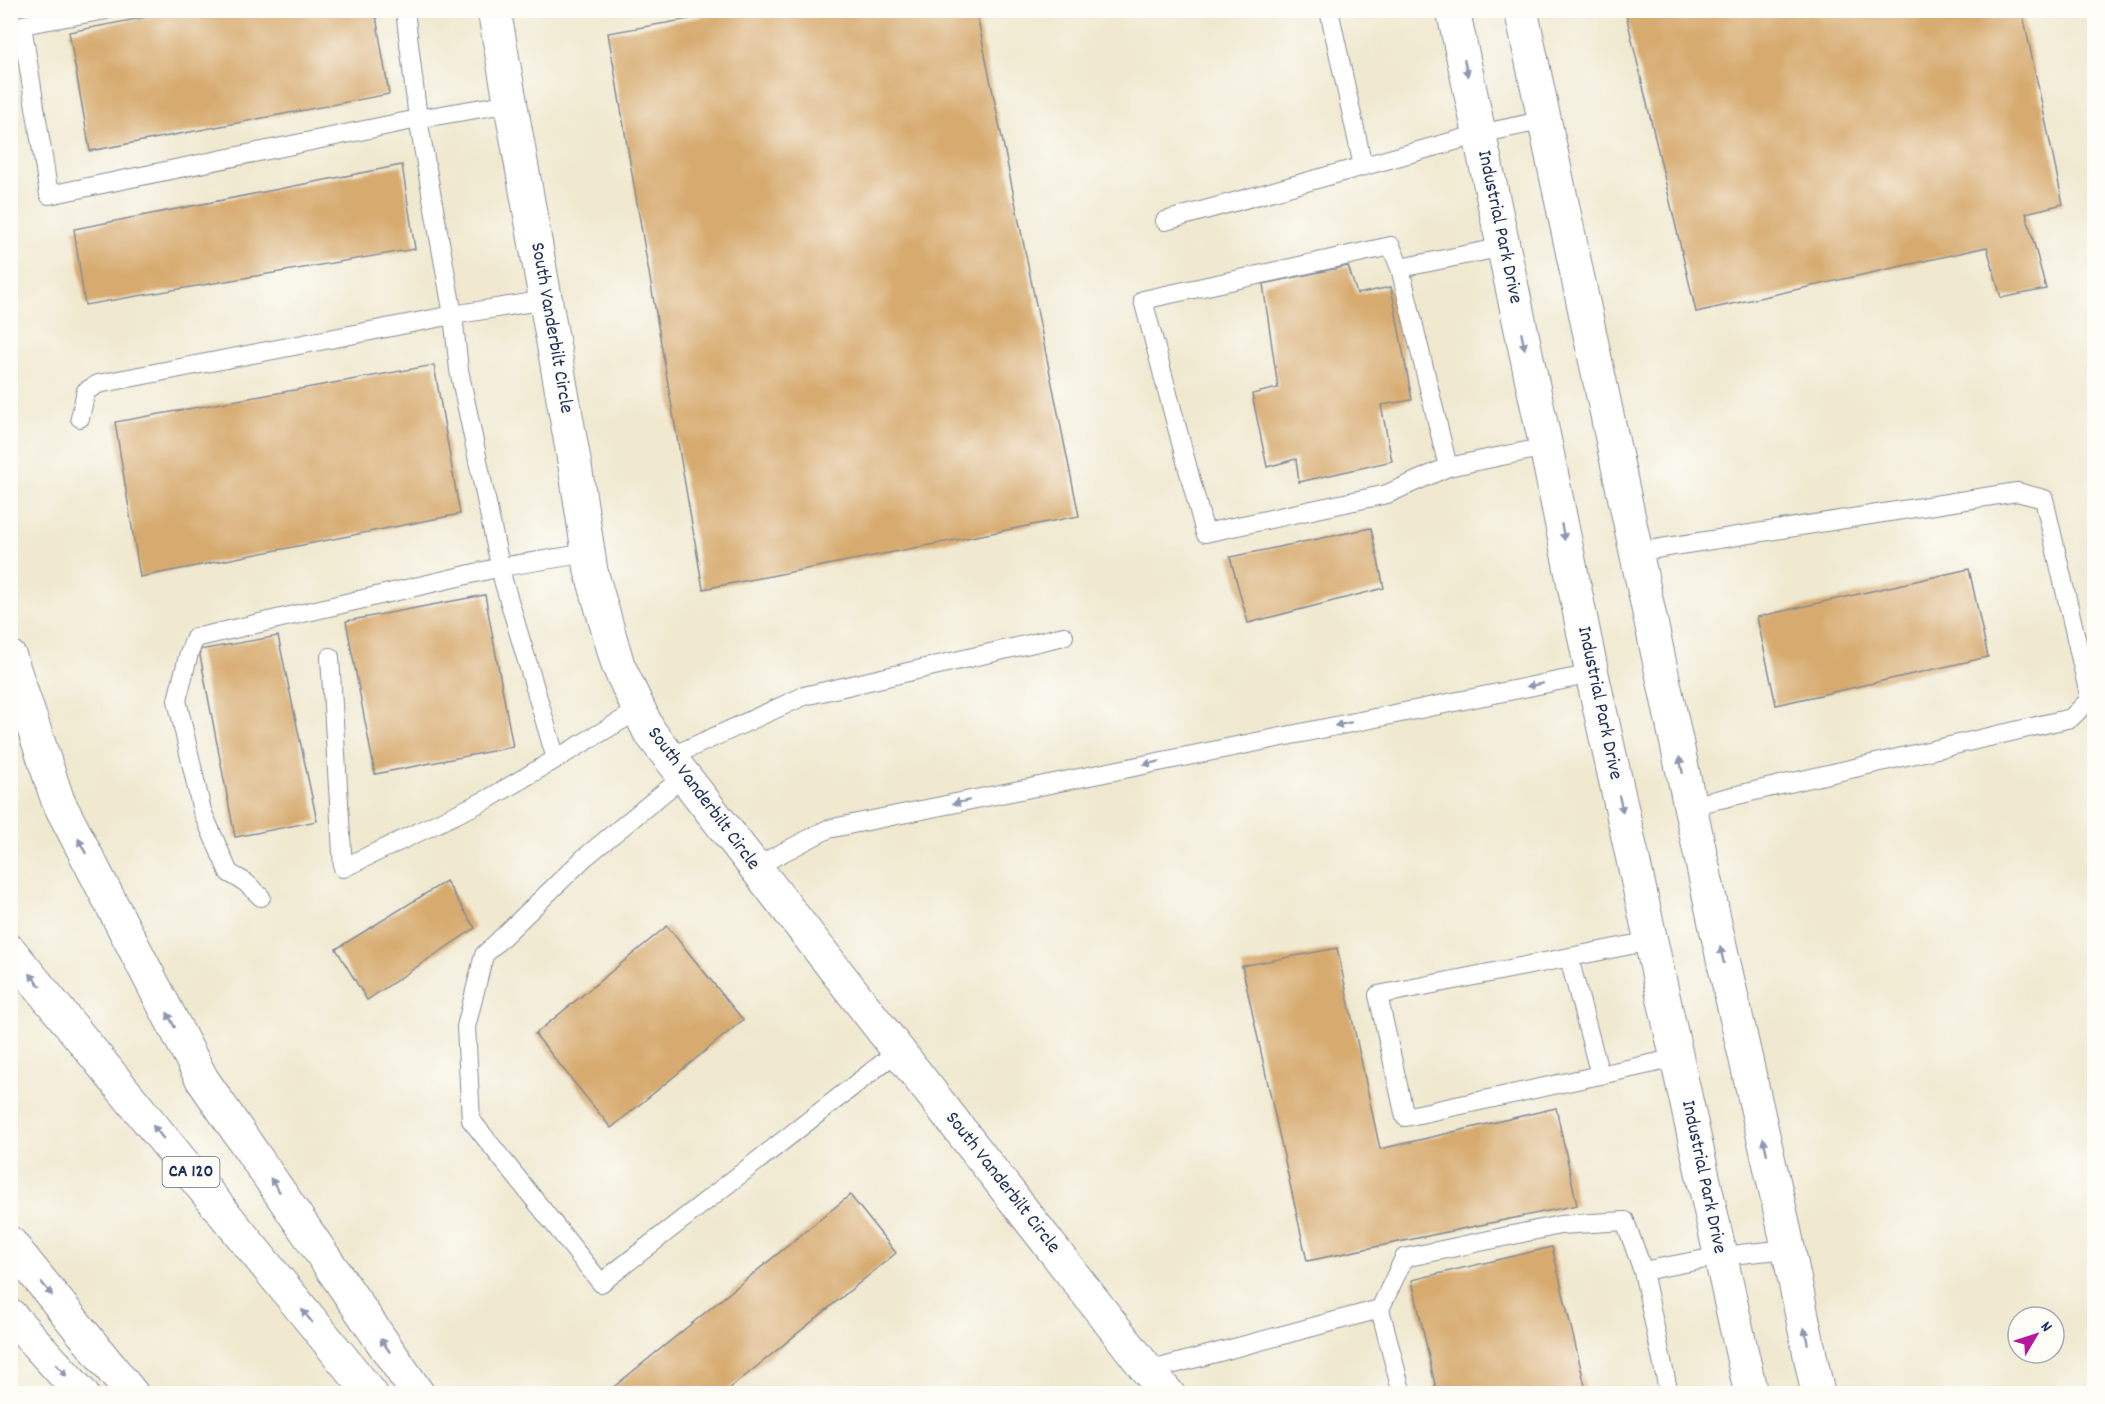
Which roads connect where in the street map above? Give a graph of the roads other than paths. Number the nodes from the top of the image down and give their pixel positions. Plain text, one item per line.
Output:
1 (106, 10) edge
2 (405, 10) edge
3 (494, 10) edge
4 (1329, 10) edge
5 (1453, 10) edge
6 (1521, 10) edge
7 (511, 103) junction
8 (418, 119) junction
9 (1545, 120) junction
10 (1479, 134) junction
11 (1363, 166) junction
12 (1165, 221) dead end
13 (1503, 247) junction
14 (1400, 268) junction
15 (546, 300) junction
16 (453, 315) junction
17 (80, 418) dead end
18 (1546, 447) junction
19 (1448, 467) junction
20 (1636, 552) junction
21 (588, 553) junction
22 (501, 567) junction
23 (1064, 636) dead end
24 (10, 657) edge
25 (330, 657) dead end
26 (1592, 674) junction
27 (639, 710) junction
28 (556, 759) junction
29 (677, 766) junction
30 (1690, 806) junction
31 (755, 867) junction
32 (261, 897) dead end
33 (1651, 941) junction
34 (10, 951) edge
35 (1569, 957) junction
36 (898, 1051) junction
37 (1677, 1058) junction
38 (1600, 1075) junction
39 (10, 1243) edge
40 (1788, 1249) junction
41 (1721, 1256) junction
42 (1643, 1271) junction
43 (1380, 1309) junction
44 (10, 1315) edge
45 (1158, 1382) edge
46 (82, 1394) edge
47 (132, 1394) edge
48 (371, 1394) edge
49 (418, 1394) edge
50 (1402, 1394) edge
51 (1669, 1394) edge
52 (1751, 1394) edge
53 (1818, 1394) edge

1 - 8 lane
2 - 8 lane
3 - 7 main road, South Vanderbilt Circle
4 - 11 lane
5 -> 10 main road, Industrial Park Drive
6 - 9 main road
7 - 8 lane
7 - 15 main road, South Vanderbilt Circle
8 - 16 lane
9 - 10 lane
9 - 20 main road
10 - 11 lane
10 - 13 main road, Industrial Park Drive
11 - 12 lane
13 - 14 lane
13 -> 18 main road, Industrial Park Drive
14 - 19 lane
14 - 19 lane
15 - 16 lane
15 - 21 main road, South Vanderbilt Circle
16 - 17 lane
16 - 22 lane
18 - 19 lane
18 -> 26 main road, Industrial Park Drive
30 -> 20 main road
20 - 30 lane
21 - 22 lane
21 - 27 main road, South Vanderbilt Circle
22 - 28 lane
22 - 32 lane
23 - 29 lane
49 -> 24 main road
25 - 28 lane
26 -> 31 lane
26 -> 33 main road, Industrial Park Drive
27 - 28 lane
27 - 29 main road, South Vanderbilt Circle
29 - 31 main road, South Vanderbilt Circle
29 - 36 lane
40 -> 30 main road
31 - 36 main road, South Vanderbilt Circle
33 - 35 lane
33 - 37 main road, Industrial Park Drive
48 -> 34 main road, CA 120
35 - 38 lane
35 - 38 lane
36 - 45 main road, South Vanderbilt Circle
37 - 38 lane
37 - 41 main road, Industrial Park Drive
39 -> 47 main road
40 - 41 lane
53 -> 40 main road
41 - 42 lane
41 - 52 main road, Industrial Park Drive
42 - 43 lane
42 - 51 lane
43 - 45 lane
43 - 50 lane
44 -> 46 main road

